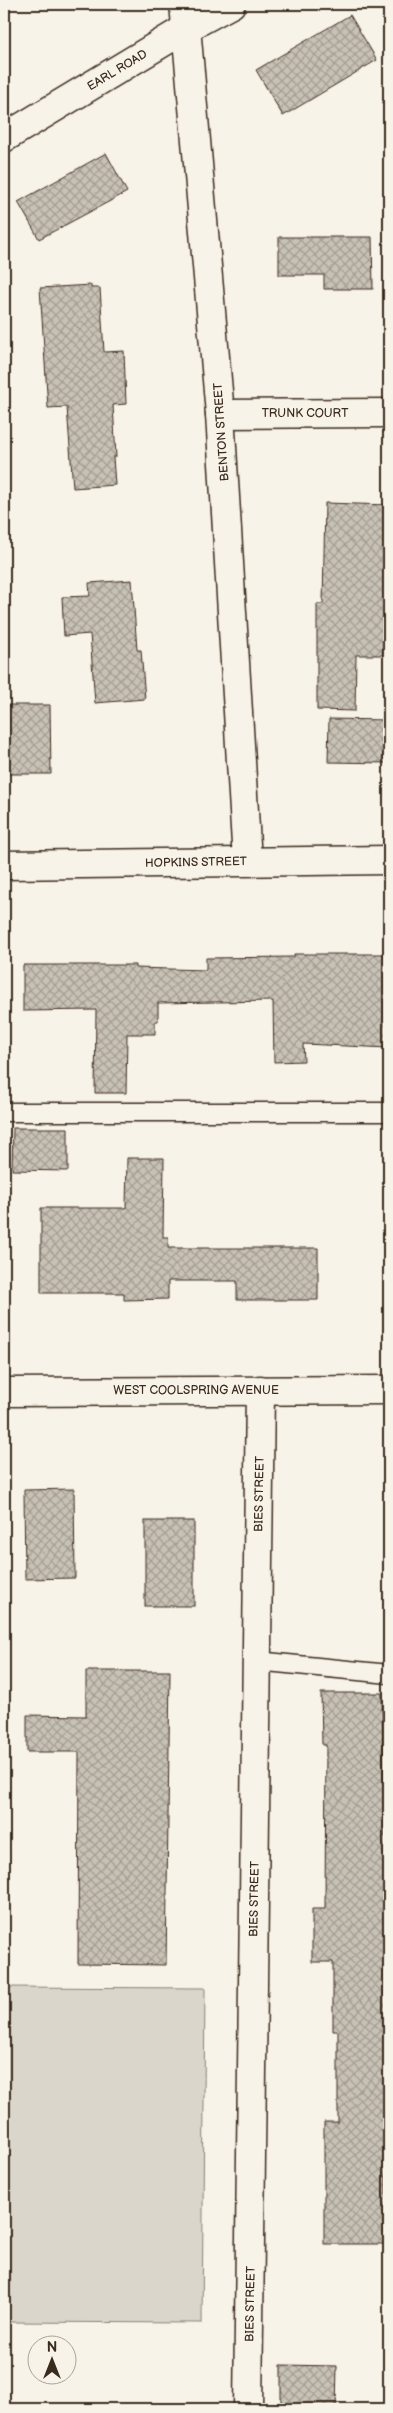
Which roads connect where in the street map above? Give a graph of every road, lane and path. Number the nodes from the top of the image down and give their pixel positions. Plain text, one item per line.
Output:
1 (231, 4) edge
2 (184, 16) edge
3 (4, 138) edge
4 (389, 412) edge
5 (220, 414) junction
6 (389, 860) edge
7 (247, 861) junction
8 (4, 865) edge
9 (4, 1112) edge
10 (389, 1112) edge
11 (260, 1390) junction
12 (389, 1390) edge
13 (4, 1392) edge
14 (257, 1661) junction
15 (389, 1674) edge
16 (248, 2409) edge

1 - 2 street, EARL ROAD
2 - 3 street, EARL ROAD
2 - 5 street, BENTON STREET
4 - 5 street, TRUNK COURT
5 - 7 street, BENTON STREET
6 - 7 street, HOPKINS STREET
7 - 8 street, HOPKINS STREET
9 - 10 lane
11 - 12 street, WEST COOLSPRING AVENUE
11 - 13 street, WEST COOLSPRING AVENUE
11 - 14 street, BIES STREET
14 - 15 lane
14 - 16 street, BIES STREET

